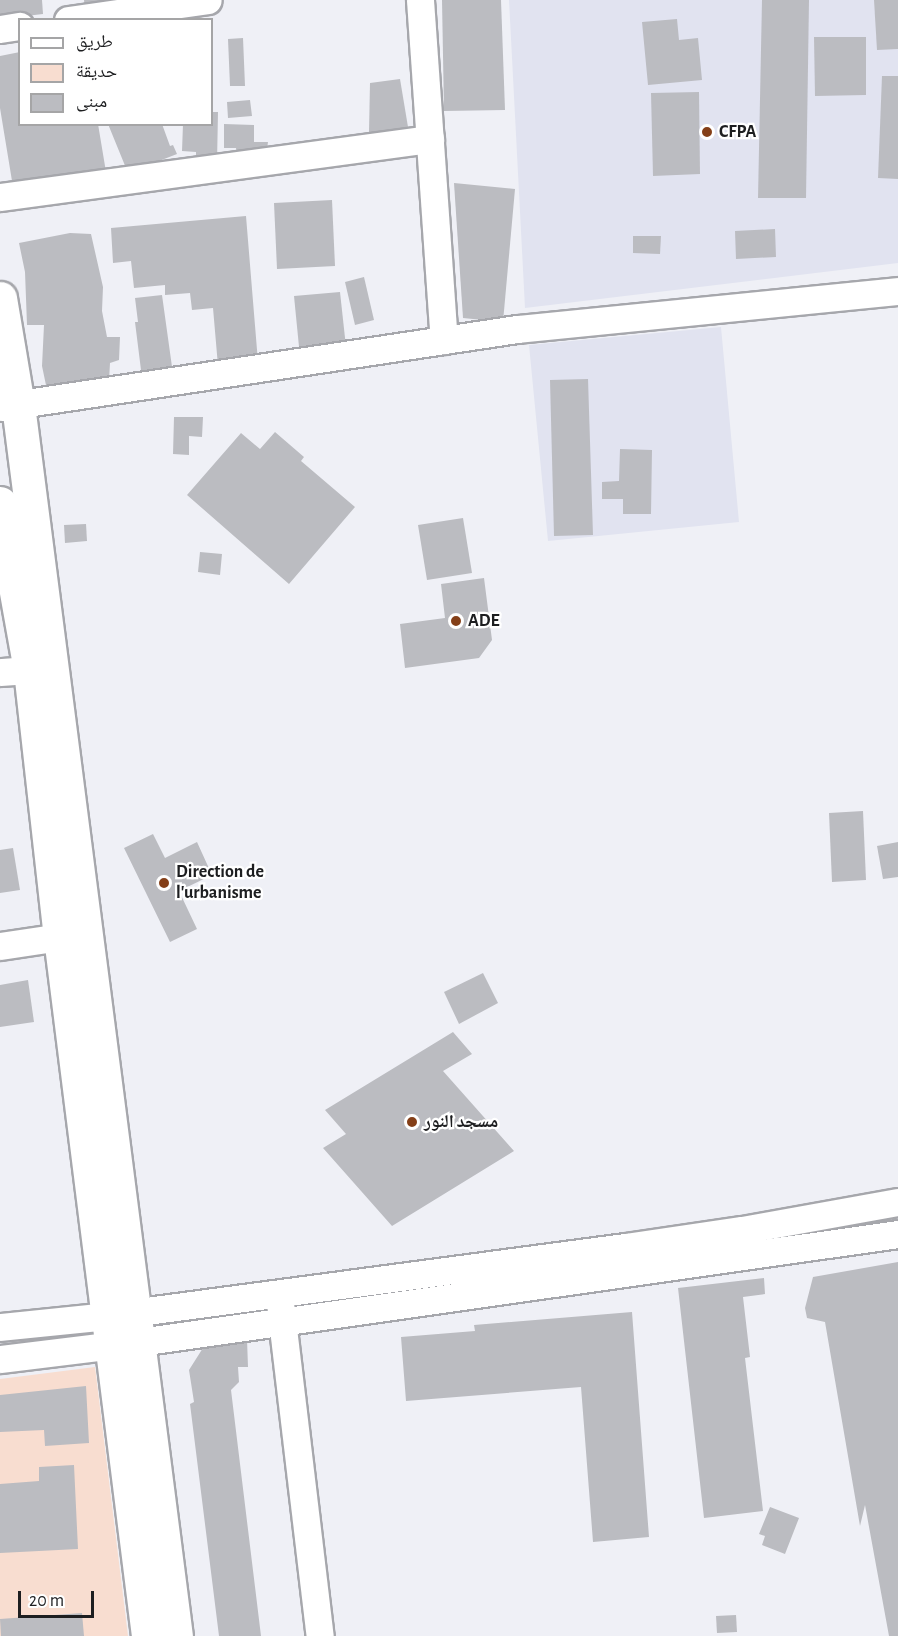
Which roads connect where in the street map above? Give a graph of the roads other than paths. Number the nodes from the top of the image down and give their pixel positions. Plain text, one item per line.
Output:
1 (208, 0) edge
2 (420, 0) edge
3 (82, 18) edge
4 (18, 26) edge
5 (0, 29) edge
6 (430, 139) junction
7 (0, 197) edge
8 (898, 291) edge
9 (0, 298) edge
10 (444, 340) junction
11 (9, 406) edge
12 (0, 503) edge
13 (15, 671) edge
14 (60, 937) junction
15 (0, 946) edge
16 (898, 1202) edge
17 (898, 1234) edge
18 (626, 1260) junction
19 (279, 1293) junction
20 (282, 1322) junction
21 (0, 1326) edge
22 (124, 1329) junction
23 (0, 1359) edge
24 (148, 1636) edge
25 (176, 1636) edge
26 (320, 1636) edge

1 - 3 street
2 - 6 street
4 - 5 street
6 - 7 street
6 - 10 street
8 - 10 street
9 - 11 street
10 - 11 street
11 - 22 street
12 - 13 street
13 - 14 street
14 - 15 street
14 - 22 street
16 - 18 street
17 - 18 street
18 - 19 street
18 - 20 street
19 - 20 street
19 - 22 street
20 - 22 street
20 - 26 street
21 - 22 street
22 - 23 street
22 - 24 street
22 - 25 street

